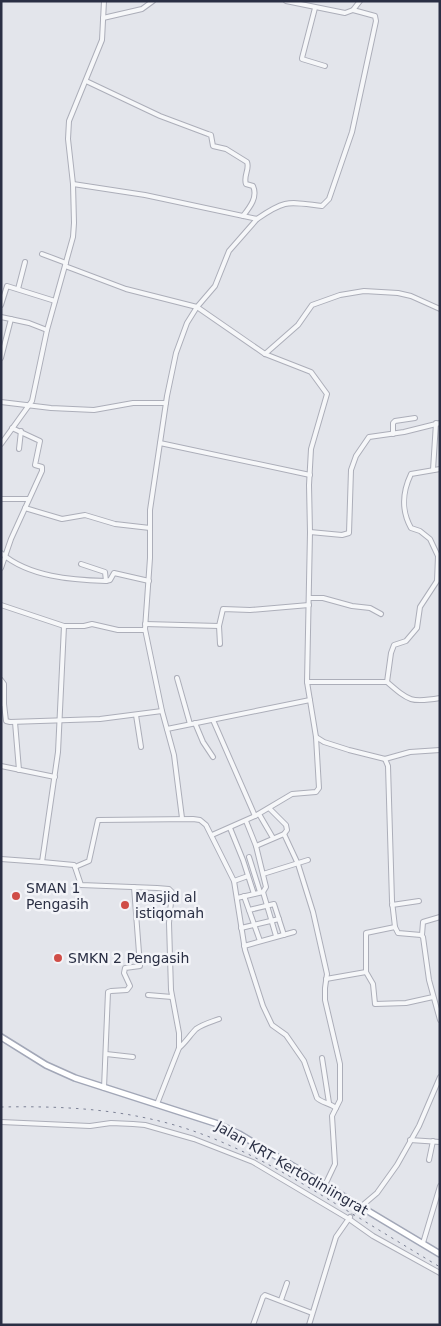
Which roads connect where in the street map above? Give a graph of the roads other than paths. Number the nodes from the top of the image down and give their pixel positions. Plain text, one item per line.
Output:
1 (104, 1) edge
2 (153, 1) edge
3 (286, 1) edge
4 (360, 1) edge
5 (315, 8) junction
6 (353, 10) junction
7 (103, 18) junction
8 (325, 66) dead end
9 (86, 81) junction
10 (73, 184) junction
11 (243, 216) junction
12 (257, 219) junction
13 (42, 254) dead end
14 (25, 262) dead end
15 (66, 265) junction
16 (18, 289) junction
17 (55, 301) junction
18 (1, 305) edge
19 (197, 307) junction
20 (440, 309) edge
21 (1, 317) edge
22 (11, 319) junction
23 (47, 330) junction
24 (265, 354) junction
25 (1, 358) edge
26 (1, 402) edge
27 (166, 404) junction
28 (29, 406) junction
29 (415, 418) dead end
30 (438, 423) edge
31 (12, 428) junction
32 (21, 431) junction
33 (393, 434) junction
34 (160, 443) junction
35 (1, 444) edge
36 (19, 449) dead end
37 (440, 469) edge
38 (433, 470) junction
39 (310, 475) junction
40 (1, 499) edge
41 (28, 499) junction
42 (25, 508) junction
43 (150, 528) junction
44 (310, 532) junction
45 (1, 553) edge
46 (5, 557) junction
47 (81, 564) dead end
48 (1, 568) edge
49 (149, 581) junction
50 (106, 582) junction
51 (309, 598) junction
52 (1, 605) edge
53 (309, 605) junction
54 (381, 614) dead end
55 (145, 624) junction
56 (64, 626) junction
57 (218, 626) junction
58 (145, 630) junction
59 (220, 644) dead end
60 (177, 678) dead end
61 (1, 680) edge
62 (308, 682) junction
63 (387, 682) junction
64 (440, 698) edge
65 (310, 700) junction
66 (3, 704) edge
67 (162, 712) junction
68 (136, 715) junction
69 (59, 720) junction
70 (213, 720) junction
71 (15, 722) junction
72 (192, 724) junction
73 (167, 729) junction
74 (316, 737) junction
75 (141, 747) dead end
76 (440, 750) edge
77 (213, 757) dead end
78 (386, 759) junction
79 (3, 767) edge
80 (18, 770) junction
81 (55, 777) junction
82 (270, 809) junction
83 (257, 815) junction
84 (182, 818) junction
85 (246, 821) junction
86 (230, 828) junction
87 (284, 834) junction
88 (212, 835) junction
89 (273, 838) junction
90 (256, 846) junction
91 (258, 852) junction
92 (248, 857) junction
93 (1, 859) edge
94 (243, 860) junction
95 (308, 860) dead end
96 (42, 862) junction
97 (298, 864) junction
98 (75, 867) junction
99 (264, 874) junction
100 (248, 876) junction
101 (234, 881) junction
102 (134, 887) junction
103 (261, 892) junction
104 (254, 894) junction
105 (244, 896) junction
106 (237, 898) junction
107 (419, 901) dead end
108 (267, 905) junction
109 (392, 905) junction
110 (249, 910) junction
111 (440, 917) edge
112 (279, 919) junction
113 (272, 920) junction
114 (254, 925) junction
115 (395, 927) junction
116 (241, 928) junction
117 (294, 932) dead end
118 (284, 935) junction
119 (422, 935) junction
120 (276, 936) junction
121 (260, 941) junction
122 (244, 946) junction
123 (366, 972) junction
124 (326, 979) junction
125 (148, 995) dead end
126 (172, 997) junction
127 (434, 997) junction
128 (220, 1019) dead end
129 (440, 1020) edge
130 (1, 1037) edge
131 (179, 1048) junction
132 (106, 1054) junction
133 (133, 1057) dead end
134 (322, 1058) dead end
135 (440, 1076) edge
136 (104, 1088) junction
137 (329, 1103) junction
138 (157, 1104) junction
139 (336, 1108) junction
140 (1, 1122) edge
141 (410, 1140) junction
142 (433, 1141) junction
143 (440, 1142) edge
144 (429, 1160) dead end
145 (325, 1185) junction
146 (440, 1186) edge
147 (359, 1208) junction
148 (350, 1218) junction
149 (423, 1243) junction
150 (440, 1254) edge
151 (440, 1273) edge
152 (287, 1283) dead end
153 (281, 1300) junction
154 (312, 1313) junction
155 (253, 1325) edge
156 (309, 1325) edge

1 - 7 street
2 - 7 street
3 - 5 street
4 - 6 street
5 - 6 street
5 - 8 street
6 - 12 street
7 - 9 street
9 - 10 street
9 - 11 street
10 - 11 street
10 - 15 street
11 - 12 street
12 - 19 street
13 - 15 street
14 - 16 street
15 - 17 street
15 - 19 street
16 - 17 street
16 - 18 street
17 - 23 street
19 - 24 street
19 - 27 street
20 - 24 street
21 - 22 street
22 - 23 street
22 - 25 street
23 - 28 street
24 - 39 street
26 - 28 street
27 - 28 street
27 - 34 street
28 - 31 street
29 - 33 street
30 - 33 street
30 - 38 street
31 - 32 street
31 - 35 street
32 - 36 street
32 - 41 street
33 - 44 street
34 - 39 street
34 - 43 street
37 - 38 street
38 - 63 street
39 - 44 street
40 - 41 street
41 - 42 street
42 - 43 street
42 - 46 street
43 - 49 street
44 - 51 street
45 - 46 street
46 - 48 street
46 - 50 street
47 - 50 street
49 - 50 street
49 - 55 street
51 - 53 street
51 - 54 street
52 - 56 street
53 - 57 street
53 - 62 street
55 - 57 street
55 - 58 street
56 - 58 street
56 - 69 street
57 - 59 street
58 - 67 street
60 - 72 street
61 - 66 street
62 - 63 street
62 - 65 street
63 - 64 street
65 - 70 street
65 - 74 street
66 - 71 street
67 - 68 street
67 - 73 street
68 - 69 street
68 - 75 street
69 - 71 street
69 - 81 street
70 - 72 street
70 - 83 street
71 - 80 street
72 - 73 street
72 - 77 street
73 - 84 street
74 - 78 street
74 - 82 street
76 - 78 street
78 - 109 street
79 - 80 street
80 - 81 street
81 - 96 street
82 - 83 street
82 - 87 street
83 - 85 street
83 - 89 street
84 - 88 street
84 - 98 street
85 - 86 street
85 - 90 street
86 - 88 street
86 - 94 street
87 - 89 street
87 - 97 street
88 - 101 street
89 - 90 street
90 - 91 street
91 - 92 street
91 - 99 street
92 - 94 street
92 - 103 street
93 - 96 street
94 - 100 street
95 - 97 street
96 - 98 street
97 - 99 street
97 - 124 street
98 - 102 street
99 - 103 street
100 - 101 street
100 - 104 street
101 - 106 street
102 - 126 street
102 - 132 street
103 - 104 street
103 - 108 street
104 - 105 street
105 - 106 street
105 - 110 street
106 - 116 street
107 - 109 street
108 - 110 street
108 - 112 street
108 - 113 street
109 - 115 street
110 - 114 street
111 - 119 street
112 - 113 street
112 - 118 street
113 - 114 street
113 - 120 street
114 - 116 street
114 - 121 street
115 - 119 street
115 - 123 street
116 - 122 street
117 - 118 street
118 - 120 street
119 - 127 street
120 - 121 street
121 - 122 street
122 - 137 street
123 - 124 street
123 - 127 street
124 - 139 street
125 - 126 street
126 - 131 street
127 - 129 street
128 - 131 street
130 - 136 main road, Jalan KRT Kertodiniingrat
131 - 138 street
132 - 133 street
132 - 136 street
134 - 137 street
135 - 141 street
136 - 138 main road, Jalan KRT Kertodiniingrat
137 - 139 street
138 - 145 main road, Jalan KRT Kertodiniingrat
139 - 145 street
140 - 148 street
141 - 142 street
141 - 147 street
142 - 143 street
142 - 144 street
145 - 147 main road, Jalan KRT Kertodiniingrat
146 - 149 street
147 - 149 main road, Jalan KRT Kertodiniingrat
148 - 151 street
148 - 154 street
149 - 150 main road, Jalan KRT Kertodiniingrat
152 - 153 street
153 - 154 street
153 - 155 street
154 - 156 street

